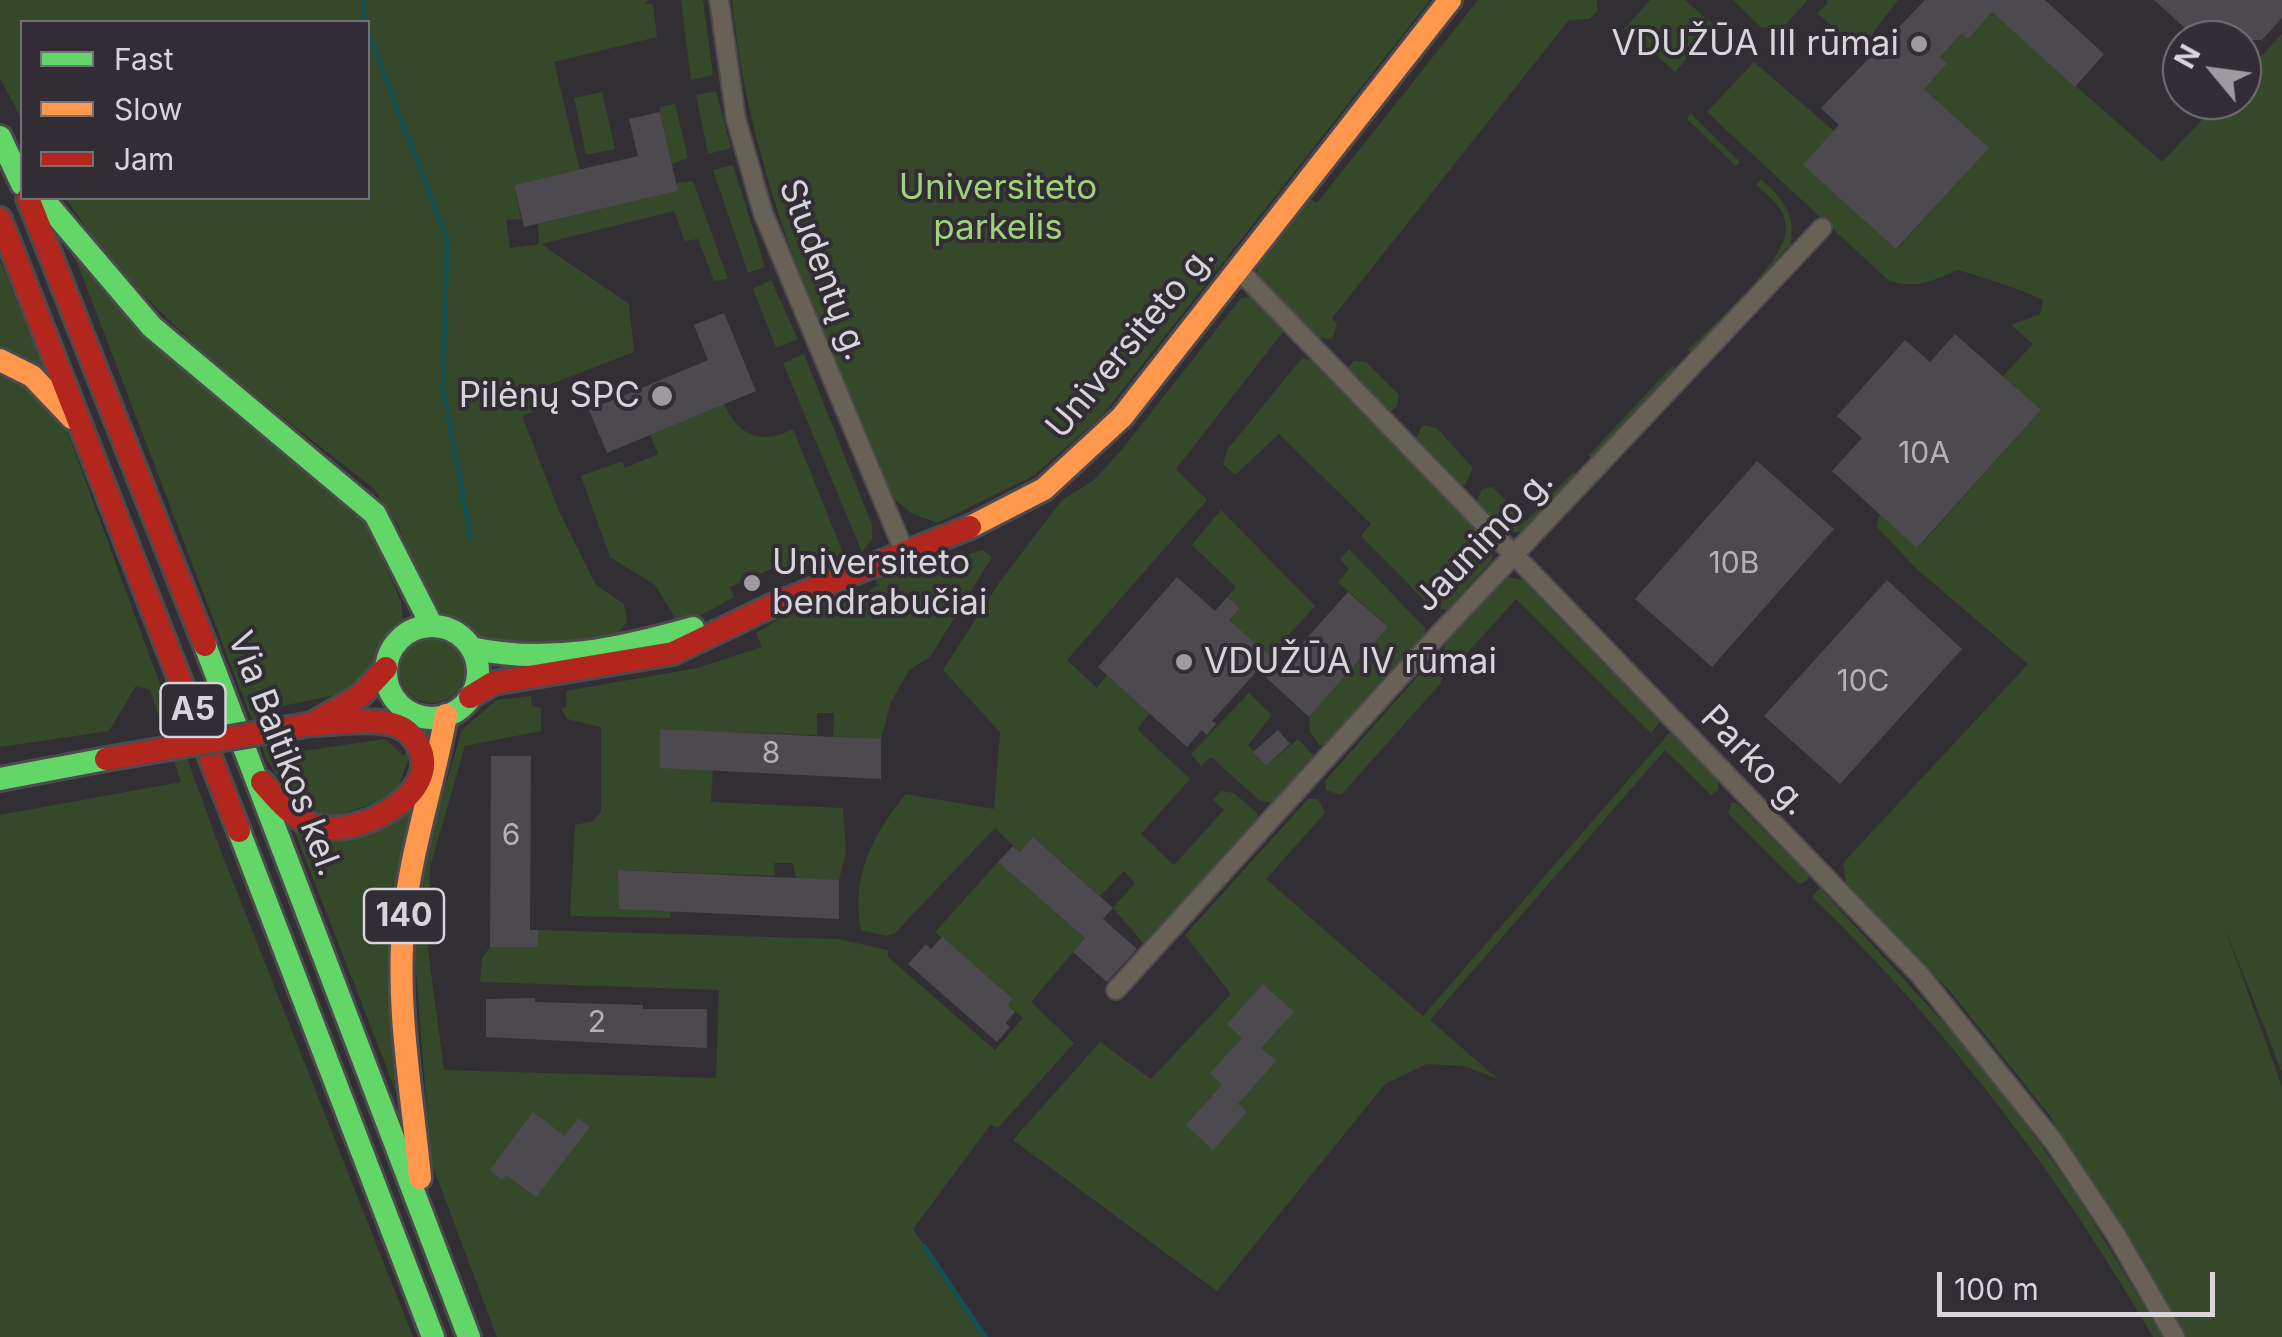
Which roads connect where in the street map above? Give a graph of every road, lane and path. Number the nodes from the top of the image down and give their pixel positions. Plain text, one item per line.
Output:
1 (718, 0) edge
2 (1450, 0) edge
3 (0, 137) edge
4 (17, 167) edge
5 (29, 200) edge
6 (44, 200) edge
7 (0, 219) edge
8 (1822, 228) dead end
9 (1238, 268) junction
10 (0, 360) edge
11 (89, 438) junction
12 (905, 552) junction
13 (1516, 556) junction
14 (771, 606) junction
15 (432, 626) junction
16 (471, 648) junction
17 (386, 668) junction
18 (470, 697) junction
19 (404, 708) junction
20 (446, 715) junction
21 (312, 724) junction
22 (254, 774) junction
23 (0, 779) edge
24 (1116, 990) dead end
25 (424, 1219) junction
26 (433, 1337) edge
27 (470, 1337) edge
28 (2175, 1337) edge

1 - 12 street, Studentų g.
2 - 9 main road, Universiteto g.
3 - 4 main road
5 - 22 main road, Via Baltikos kel. / A5
6 - 15 main road
7 - 11 main road, Via Baltikos kel. / A5
8 - 13 street, Jaunimo g.
9 - 12 main road, Universiteto g.
9 - 13 street, Parko g.
10 - 11 main road
11 - 26 main road, Via Baltikos kel. / A5
12 - 14 main road, Universiteto g.
13 - 24 street, Jaunimo g.
13 - 28 street, Parko g.
14 - 16 main road, Universiteto g.
14 - 18 main road, Universiteto g.
15 - 16 main road
15 - 17 main road
16 - 18 main road
17 - 19 main road
17 - 21 main road
18 - 20 main road
19 - 20 main road
19 - 21 main road
20 - 25 main road, 140
21 - 22 main road
21 - 23 main road, bridge
22 - 25 main road, Via Baltikos kel. / A5
25 - 27 main road, Via Baltikos kel. / A5

